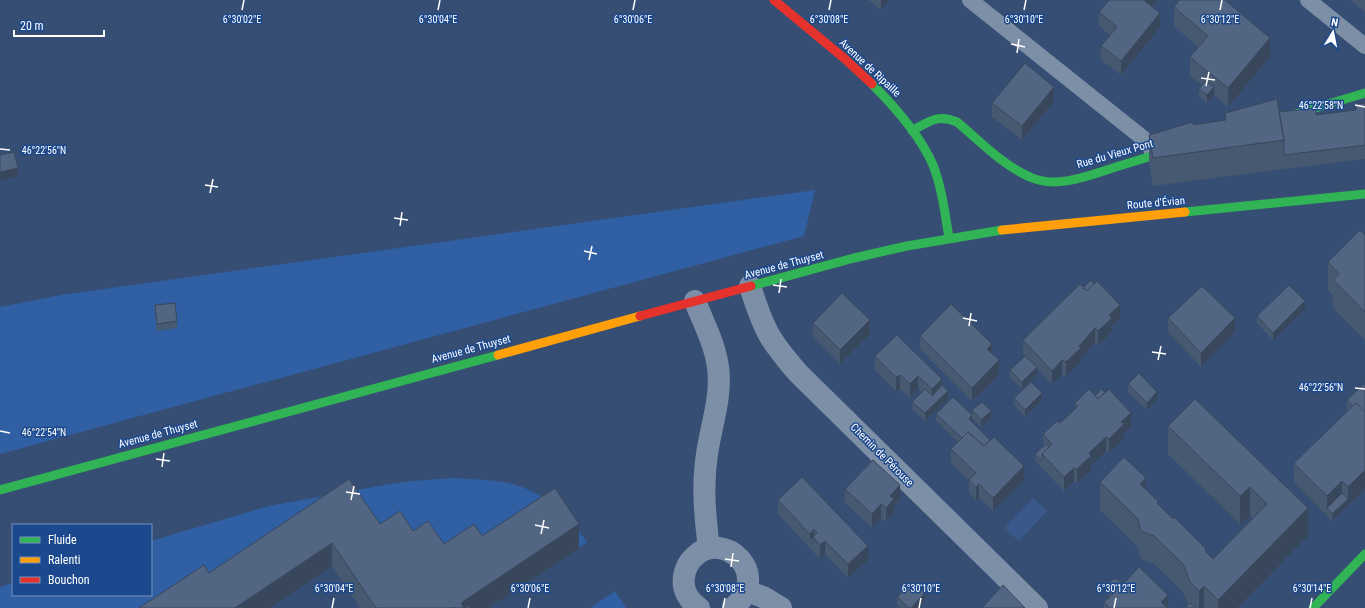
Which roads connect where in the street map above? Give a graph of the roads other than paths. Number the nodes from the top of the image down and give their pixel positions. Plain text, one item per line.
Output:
1 (774, 0) edge
2 (970, 0) edge
3 (1308, 0) edge
4 (1365, 46) edge
5 (1365, 93) edge
6 (1273, 120) edge
7 (912, 130) junction
8 (1184, 147) edge
9 (1154, 155) junction
10 (1365, 194) edge
11 (949, 238) junction
12 (750, 286) junction
13 (694, 301) junction
14 (0, 490) edge
15 (709, 548) junction
16 (1365, 554) edge
17 (747, 590) junction
18 (691, 606) edge
19 (733, 608) edge
20 (781, 608) edge
21 (1037, 608) edge
22 (1313, 608) edge

1 - 7 street, Avenue de Ripaille
2 - 9 lane
3 - 4 lane
5 - 6 street
7 - 9 street, Rue du Vieux Pont
7 - 11 street, Avenue de Ripaille
8 - 9 street, Rue du Vieux Pont
10 - 11 street, Route d'Évian
11 - 12 street, Avenue de Thuyset
12 - 13 street, Avenue de Thuyset
12 - 21 street, Chemin de Pérouse
13 - 14 street, Avenue de Thuyset
13 - 15 street
15 - 17 street
15 - 18 street
16 - 22 street
17 - 19 street
17 - 20 street

